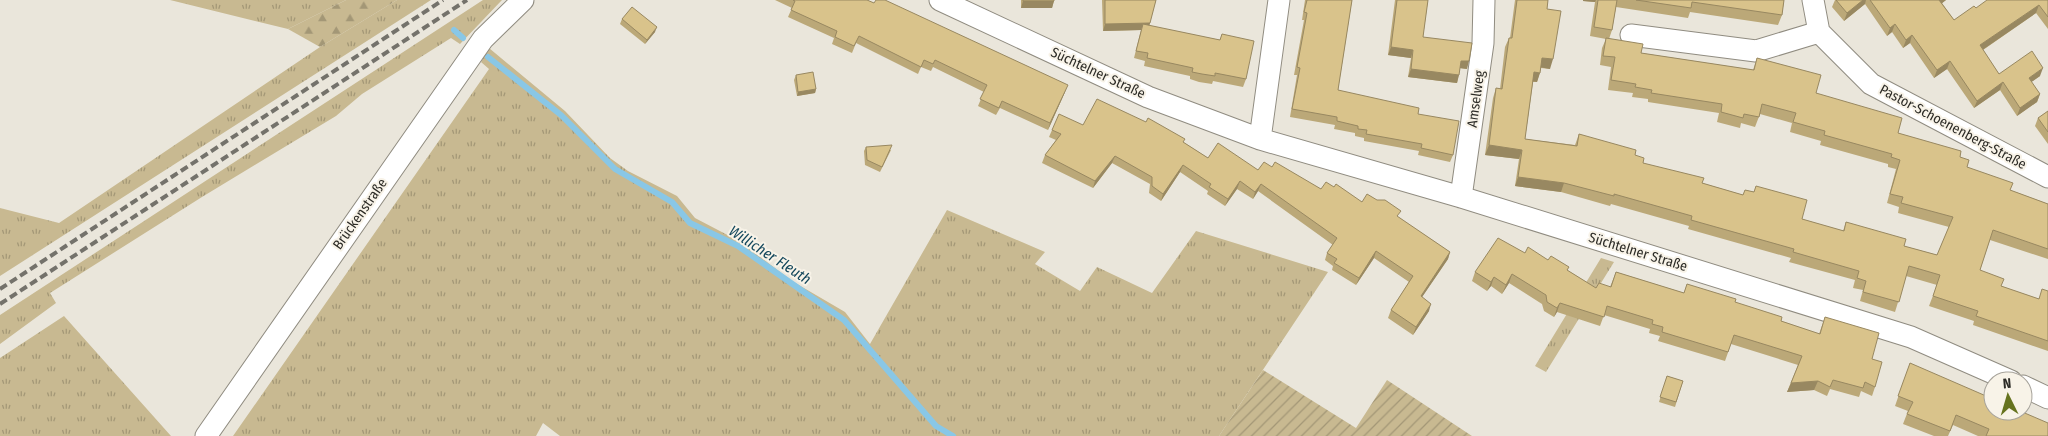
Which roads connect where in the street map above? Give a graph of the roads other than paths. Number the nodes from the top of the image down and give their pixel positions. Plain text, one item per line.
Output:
1 (524, 0) edge
2 (940, 0) edge
3 (1279, 0) edge
4 (1484, 0) edge
5 (1813, 0) edge
6 (1819, 32) junction
7 (1631, 35) dead end
8 (1260, 139) junction
9 (2048, 177) edge
10 (1461, 197) junction
11 (1988, 371) edge
12 (2033, 391) edge
13 (2048, 398) edge
14 (206, 436) edge

1 - 14 street, Brückenstraße
2 - 8 street, Süchtelner Straße
3 - 8 street
4 - 10 street, Amselweg
5 - 6 street
6 - 7 street
6 - 9 street, Pastor-Schoenenberg-Straße
8 - 10 street, Süchtelner Straße
10 - 11 street, Süchtelner Straße
12 - 13 street

